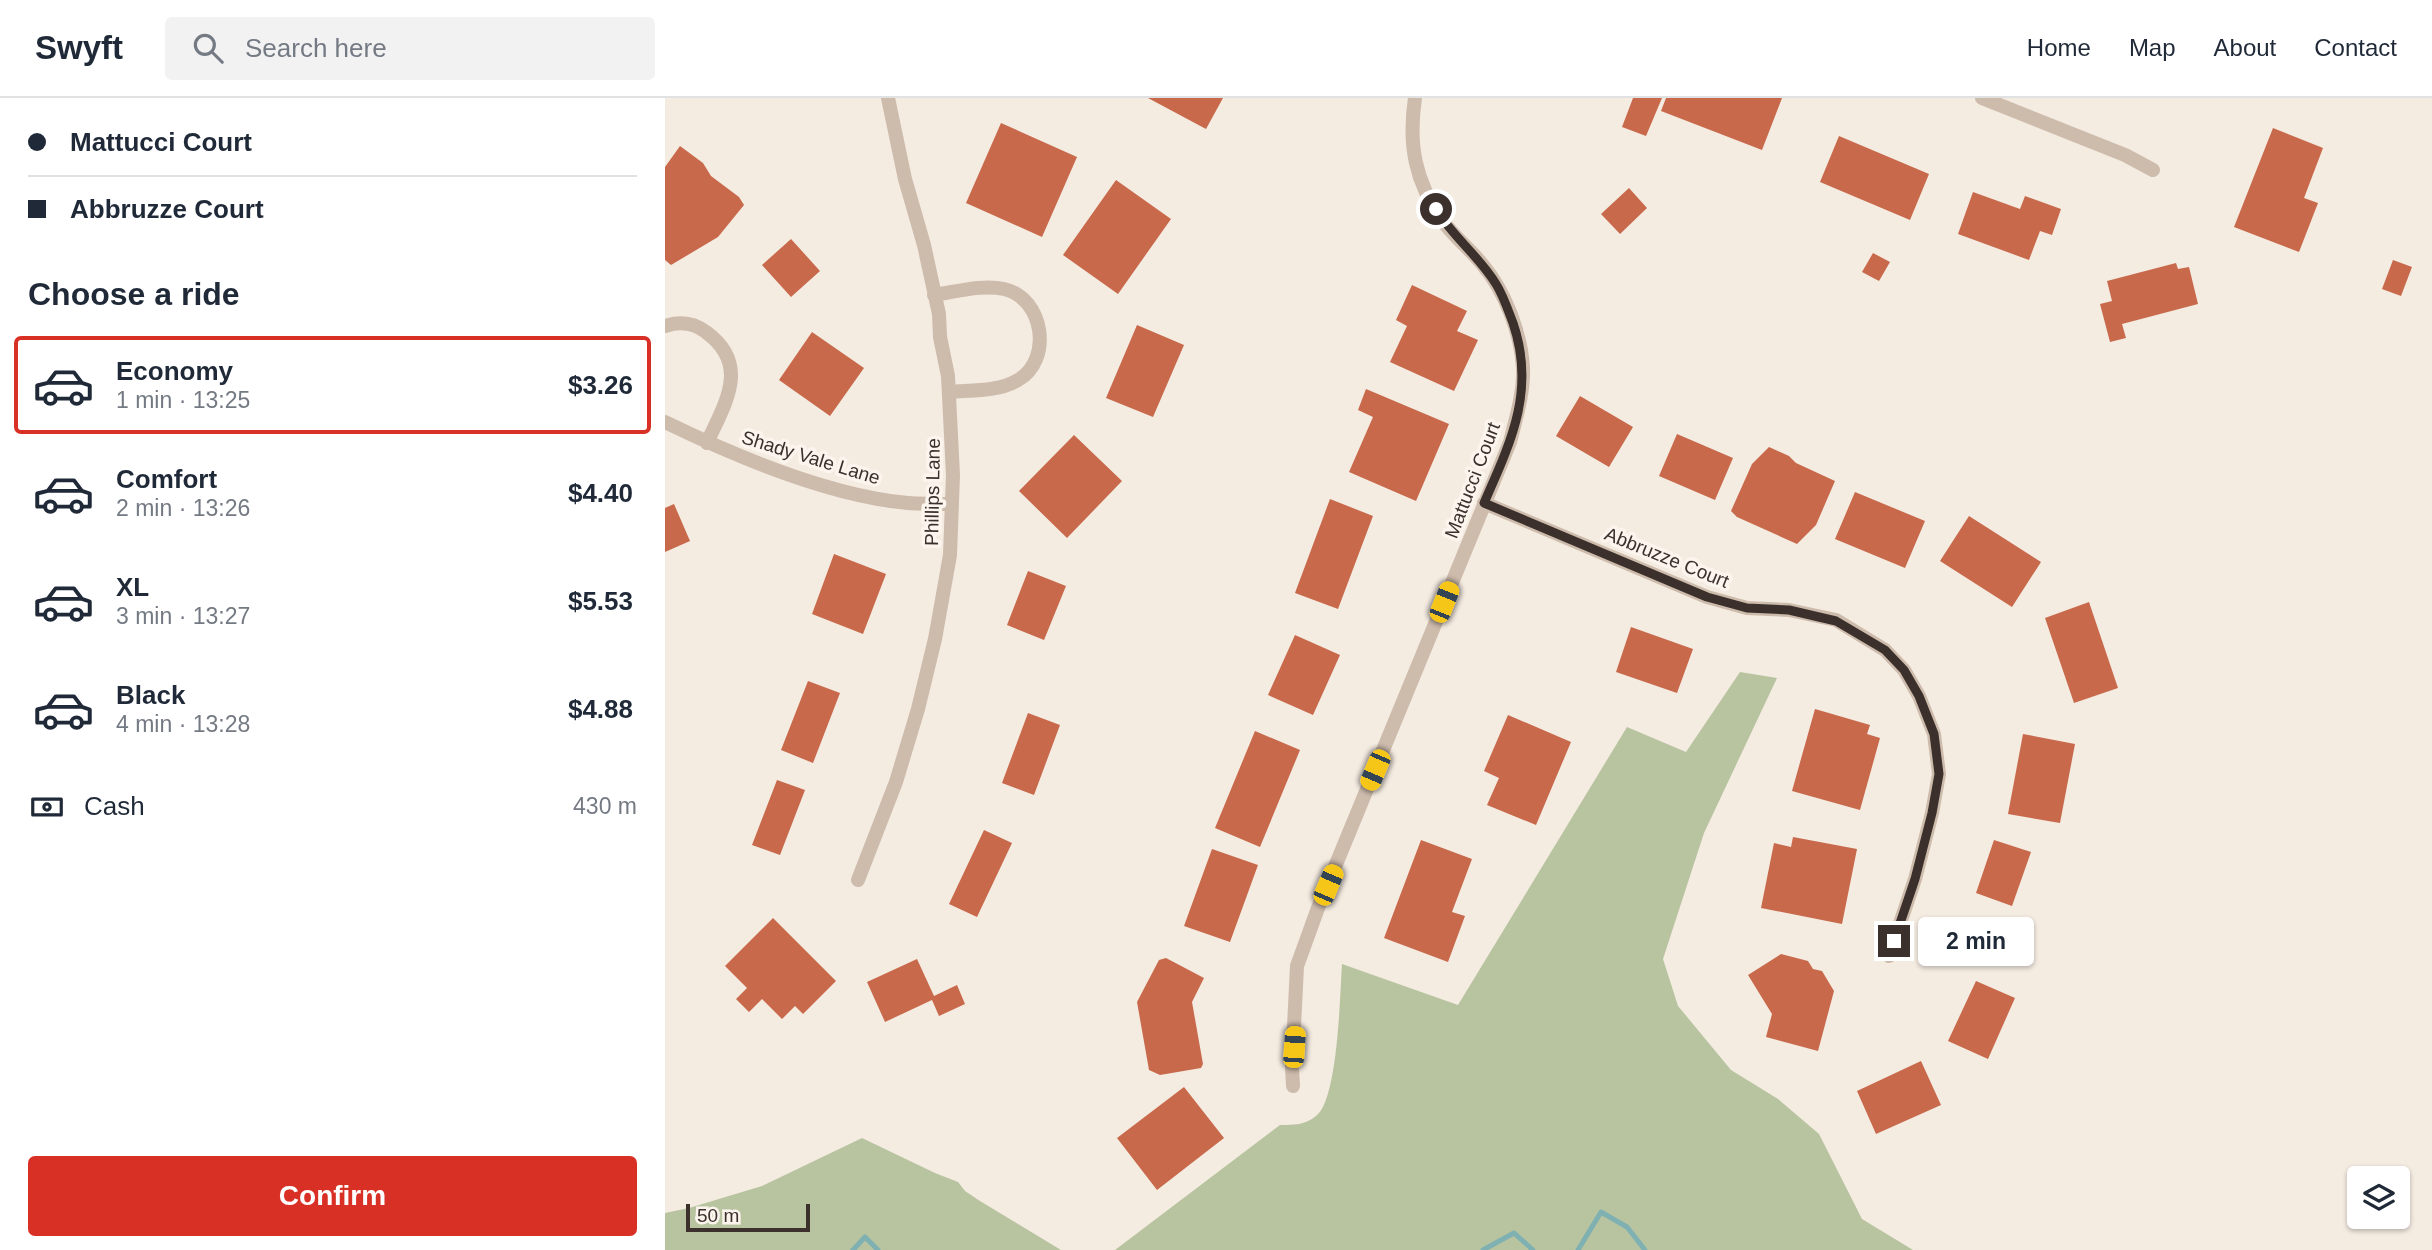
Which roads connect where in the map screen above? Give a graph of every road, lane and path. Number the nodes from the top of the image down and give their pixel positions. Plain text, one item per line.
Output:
1 (888, 98) edge
2 (1415, 98) edge
3 (1982, 98) edge
4 (2153, 170) dead end
5 (934, 295) junction
6 (665, 326) edge
7 (949, 392) junction
8 (665, 422) edge
9 (707, 443) junction
10 (1484, 503) junction
11 (951, 504) junction
12 (858, 880) dead end
13 (1889, 956) dead end
14 (1293, 1086) dead end

1 - 5 street, Phillips Lane
2 - 10 street, Mattucci Court
3 - 4 street
5 - 7 street, Phillips Lane
5 - 7 street
6 - 9 street
7 - 11 street, Phillips Lane
8 - 9 street, Shady Vale Lane
9 - 11 street, Shady Vale Lane
10 - 13 street, Abbruzze Court
10 - 14 street, Mattucci Court
11 - 12 street, Phillips Lane

